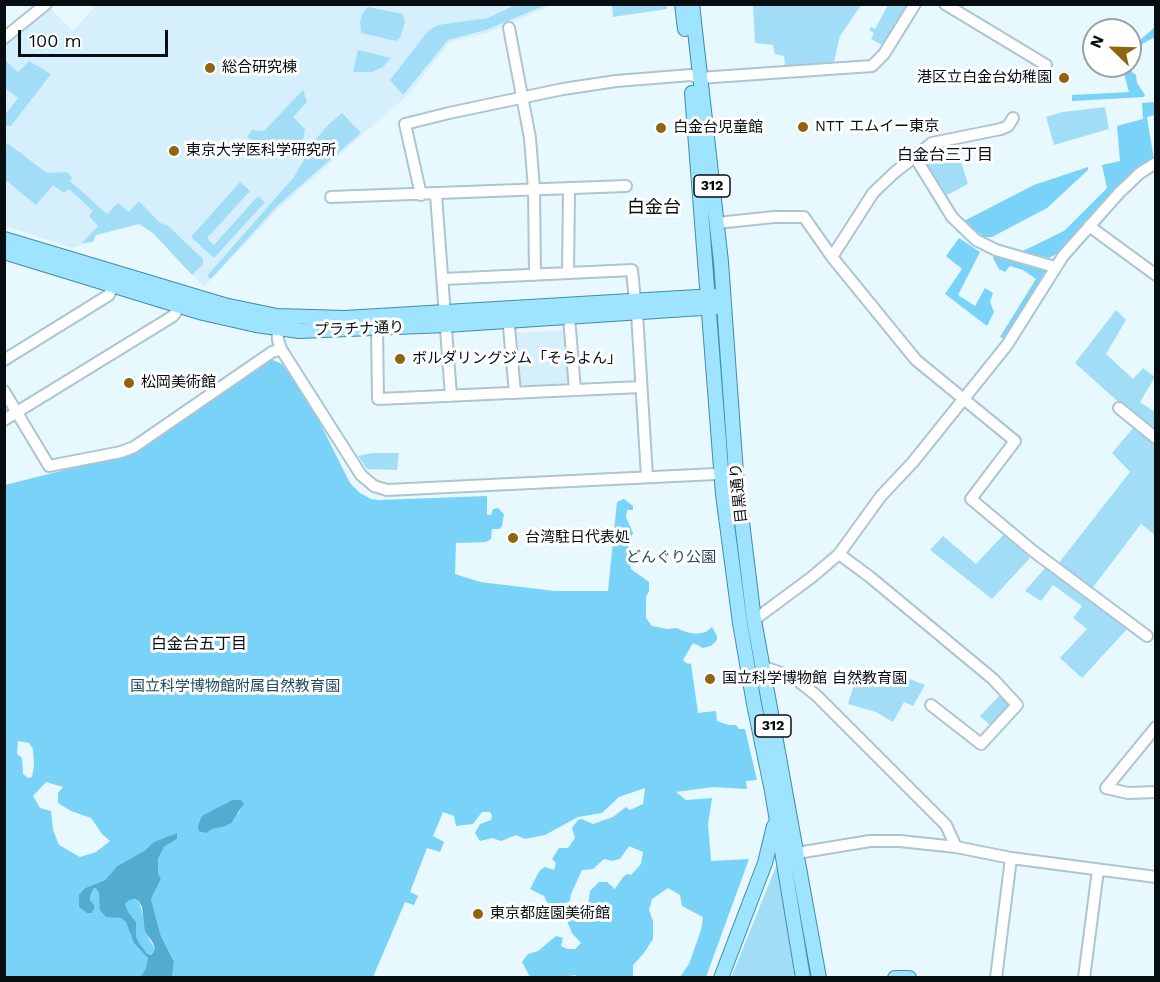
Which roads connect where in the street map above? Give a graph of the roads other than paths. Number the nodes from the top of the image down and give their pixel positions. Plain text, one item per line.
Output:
1 (45, 4) edge
2 (682, 4) edge
3 (692, 4) edge
4 (915, 4) edge
5 (945, 4) edge
6 (508, 28) dead end
7 (4, 38) edge
8 (1046, 65) dead end
9 (695, 76) junction
10 (521, 98) junction
11 (1013, 118) dead end
12 (915, 157) junction
13 (1155, 163) edge
14 (626, 186) dead end
15 (572, 188) junction
16 (534, 189) junction
17 (421, 195) junction
18 (436, 195) junction
19 (331, 197) dead end
20 (717, 223) junction
21 (1089, 226) junction
22 (4, 239) edge
23 (4, 252) edge
24 (832, 257) junction
25 (1054, 267) junction
26 (568, 273) junction
27 (535, 275) junction
28 (1155, 275) edge
29 (443, 279) junction
30 (112, 286) junction
31 (184, 300) junction
32 (722, 300) junction
33 (707, 302) junction
34 (636, 307) junction
35 (508, 315) junction
36 (569, 317) junction
37 (446, 318) junction
38 (277, 322) junction
39 (377, 328) junction
40 (281, 349) junction
41 (4, 360) edge
42 (641, 387) junction
43 (575, 390) junction
44 (4, 391) edge
45 (514, 393) junction
46 (451, 396) junction
47 (963, 399) junction
48 (1119, 408) dead end
49 (17, 412) junction
50 (4, 420) edge
51 (1155, 438) edge
52 (736, 473) junction
53 (721, 475) junction
54 (647, 477) junction
55 (839, 554) junction
56 (754, 620) junction
57 (1147, 636) dead end
58 (761, 666) junction
59 (931, 705) dead end
60 (1155, 728) edge
61 (772, 791) junction
62 (1155, 792) edge
63 (956, 847) junction
64 (797, 854) junction
65 (1011, 858) junction
66 (1098, 870) junction
67 (1155, 877) edge
68 (721, 978) edge
69 (803, 978) edge
70 (819, 978) edge
71 (895, 978) edge
72 (909, 978) edge
73 (996, 978) edge
74 (1084, 978) edge

1 - 7 street
2 - 9 main road, 目黒通り / 312
3 - 9 main road, 目黒通り / 312
4 - 9 street
5 - 8 street
6 - 10 street
9 - 10 street
9 - 20 main road, 目黒通り / 312
9 - 33 main road, 目黒通り / 312
10 - 16 street
10 - 17 street
11 - 12 street
12 - 24 street
12 - 25 street
13 - 21 street
14 - 15 street
15 - 16 street
15 - 26 street
16 - 18 street
16 - 27 street
17 - 18 street
17 - 19 street
18 - 29 street
20 - 24 street
20 - 32 main road, 目黒通り / 312
21 - 25 street
21 - 28 street
22 - 31 main road, プラチナ通り
23 - 30 main road, プラチナ通り
24 - 47 street
25 - 47 street
26 - 27 street
26 - 34 street
27 - 29 street
29 - 37 street
30 - 31 main road, プラチナ通り
30 - 41 street
31 - 38 main road, プラチナ通り
31 - 49 street
32 - 33 main road, プラチナ通り
32 - 52 main road, 目黒通り / 312
33 - 34 main road, プラチナ通り
33 - 53 main road, 目黒通り / 312
34 - 35 main road, プラチナ通り
34 - 36 main road, プラチナ通り
34 - 42 street
35 - 36 main road, プラチナ通り
35 - 37 main road, プラチナ通り
35 - 45 street
36 - 43 street
37 - 38 main road, プラチナ通り
37 - 39 main road, プラチナ通り
37 - 46 street
38 - 39 main road, プラチナ通り
38 - 40 street
39 - 46 street
40 - 49 street
40 - 54 street
42 - 43 street
42 - 54 street
43 - 45 street
44 - 49 street
45 - 46 street
47 - 55 street
47 - 57 street
48 - 51 street
49 - 50 street
52 - 53 street
52 - 56 main road, 目黒通り / 312
53 - 54 street
53 - 61 main road, 目黒通り / 312
55 - 56 street
55 - 59 street
56 - 58 main road, 目黒通り / 312
58 - 63 street
58 - 64 main road, 目黒通り / 312
60 - 62 street
61 - 68 main road, 目黒通り / 312
61 - 69 main road, 目黒通り / 312
63 - 64 street
63 - 65 street
64 - 70 main road, 目黒通り / 312
65 - 66 street
65 - 73 street
66 - 67 street
66 - 74 street
71 - 72 main road

